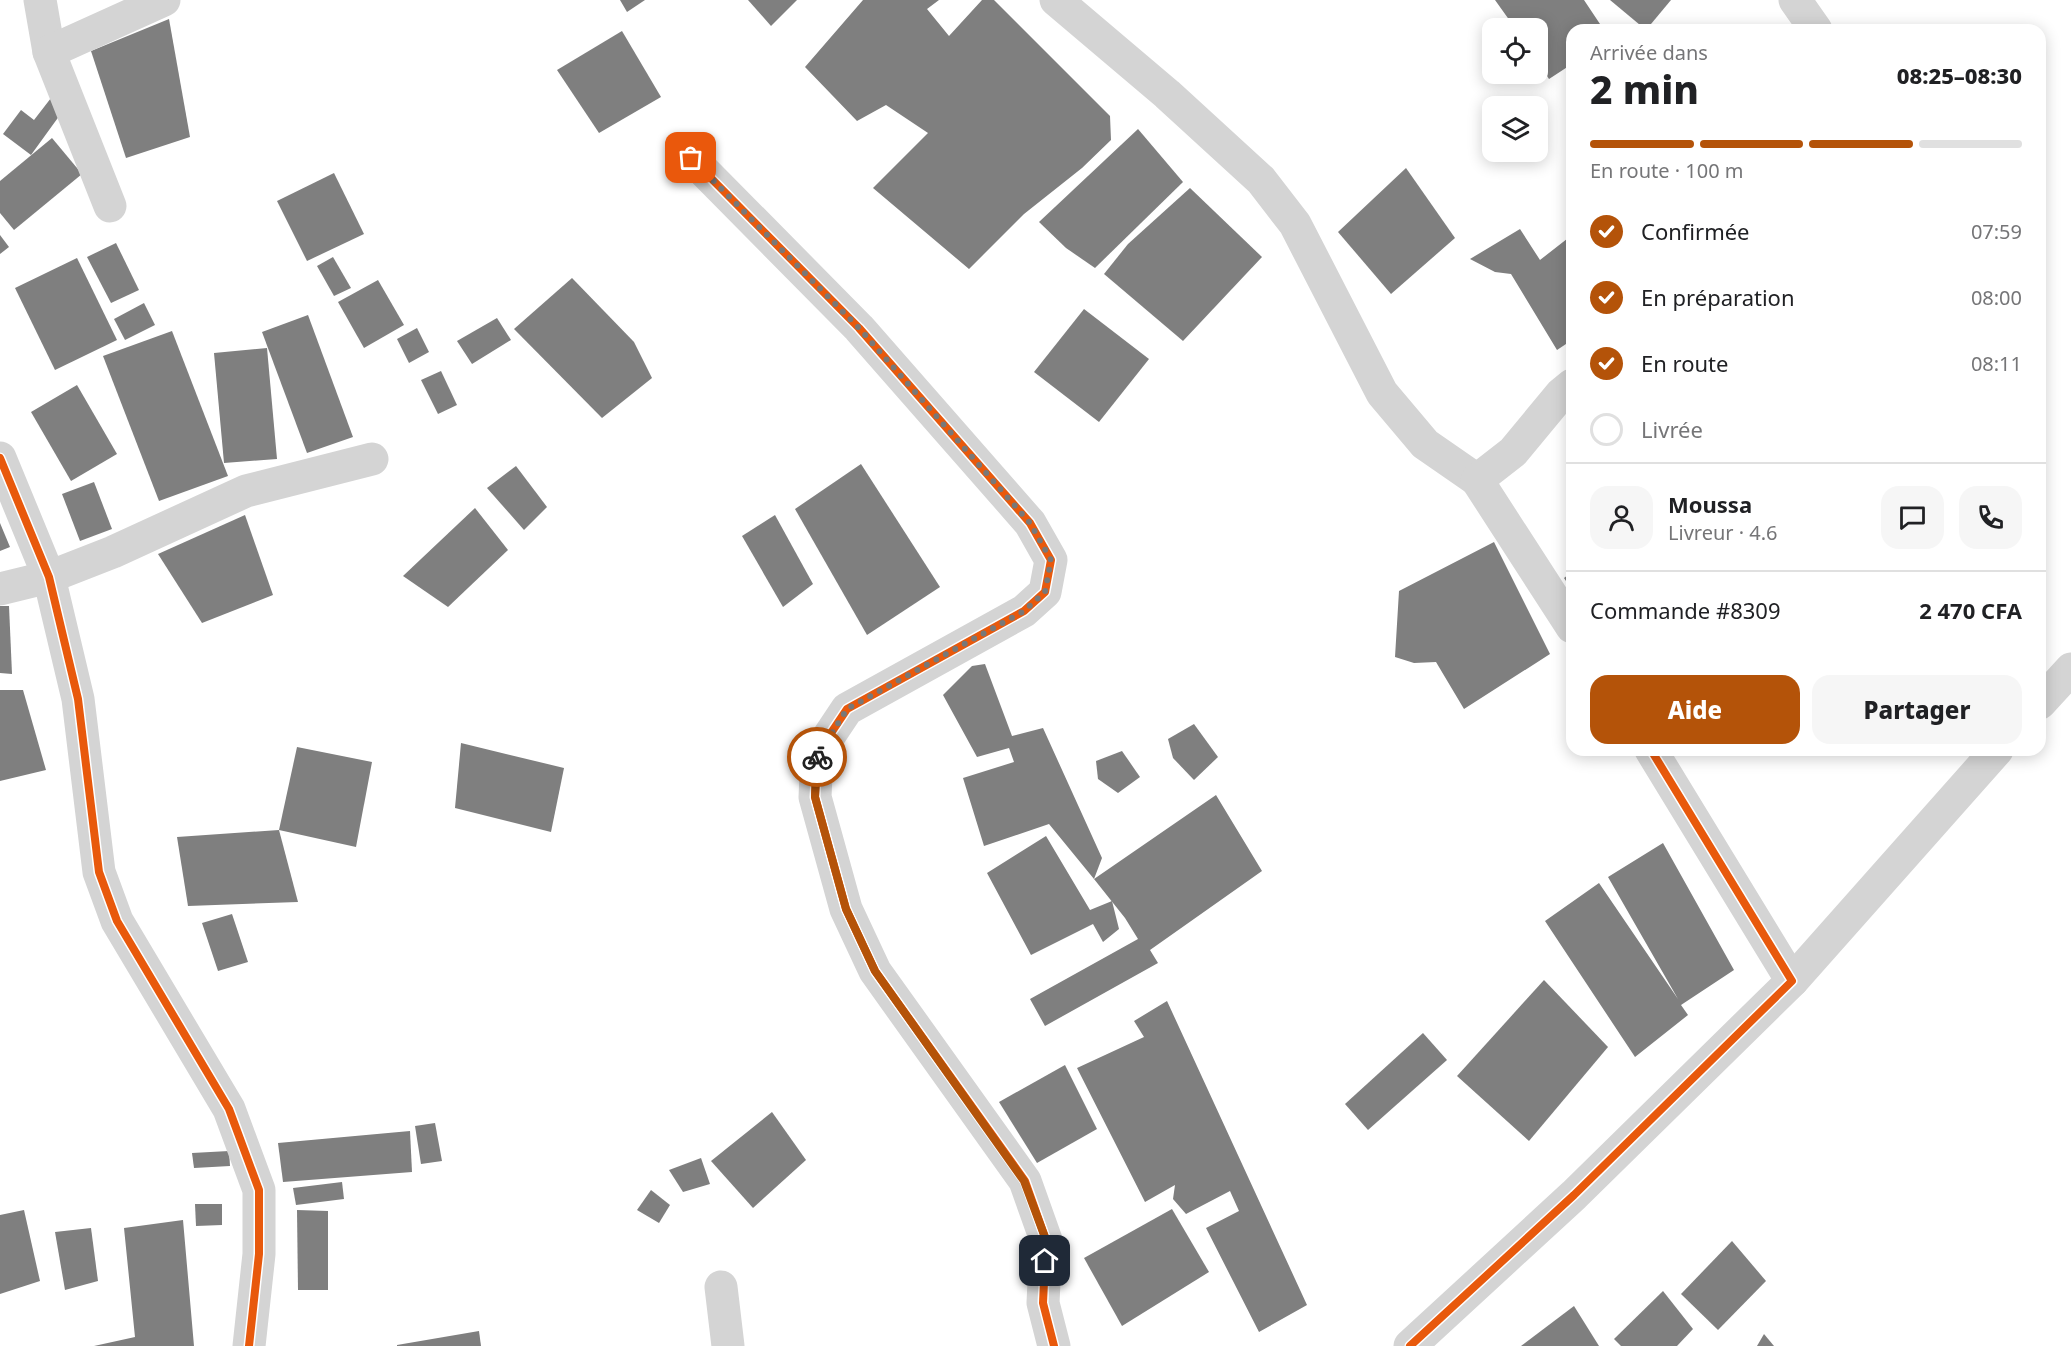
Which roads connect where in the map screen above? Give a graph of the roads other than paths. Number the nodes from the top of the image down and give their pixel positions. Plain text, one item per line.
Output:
1 (40, 0) edge
2 (164, 0) edge
3 (1056, 0) edge
4 (1795, 0) edge
5 (1812, 24) edge
6 (50, 52) junction
7 (691, 158) dead end
8 (110, 206) dead end
9 (1566, 390) edge
10 (0, 458) edge
11 (372, 459) dead end
12 (1477, 480) junction
13 (49, 577) junction
14 (0, 589) edge
15 (1566, 618) edge
16 (2071, 669) edge
17 (2046, 696) edge
18 (1655, 756) edge
19 (1985, 756) edge
20 (1792, 981) junction
21 (721, 1287) dead end
22 (249, 1346) edge
23 (728, 1346) edge
24 (1054, 1346) edge
25 (1410, 1346) edge

1 - 6 street
2 - 6 street
3 - 12 street
4 - 5 street
6 - 8 street
7 - 24 street
9 - 12 street
10 - 13 street
11 - 13 street
12 - 15 street
13 - 14 street
13 - 22 street
16 - 17 street
18 - 20 street
19 - 20 street
20 - 25 street
21 - 23 street

